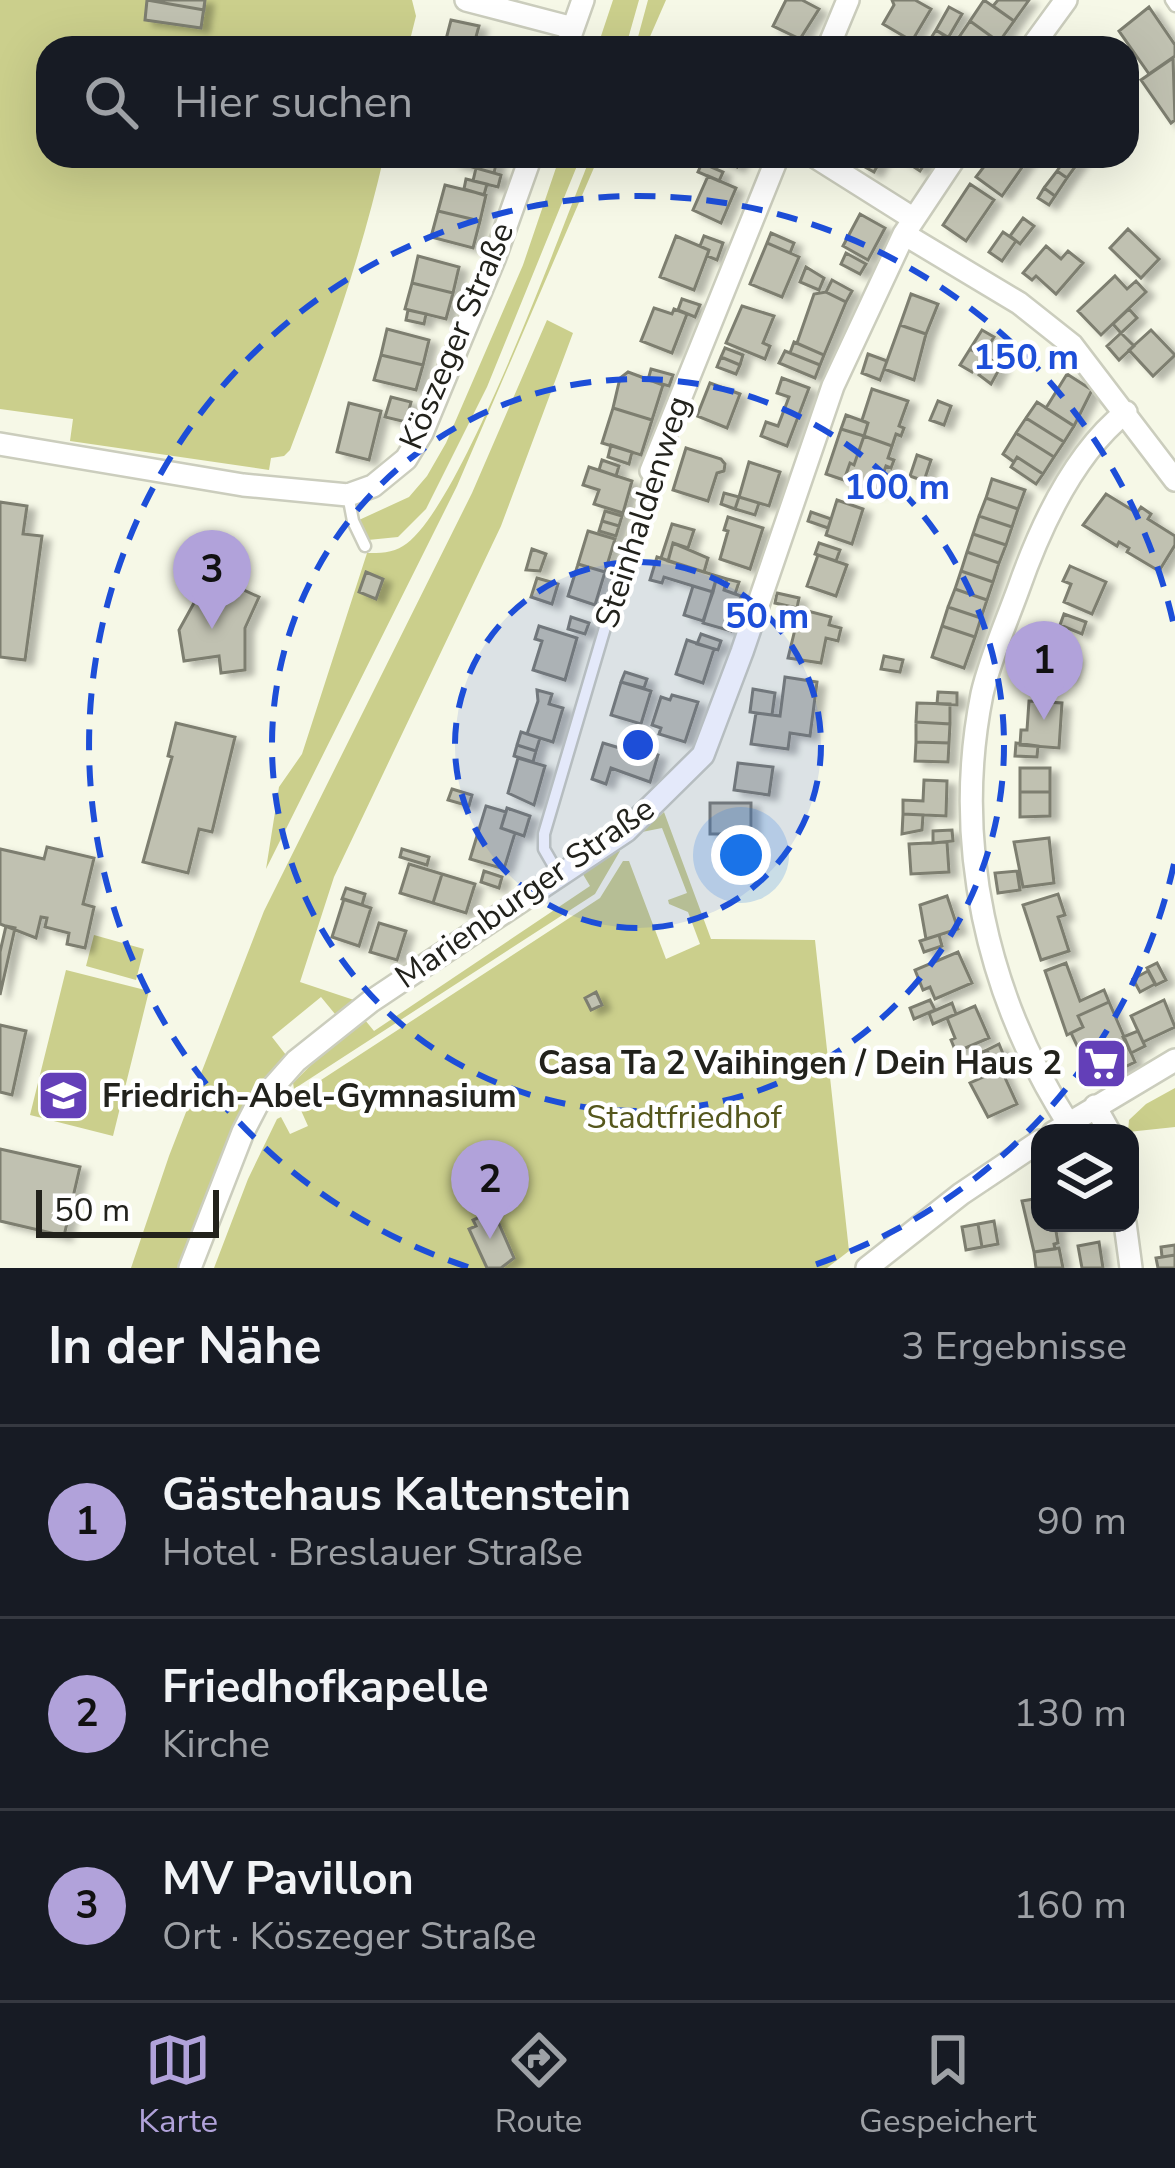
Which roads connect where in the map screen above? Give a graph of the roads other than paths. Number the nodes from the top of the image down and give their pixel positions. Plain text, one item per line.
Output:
1 (466, 0) edge
2 (583, 0) edge
3 (848, 0) edge
4 (1066, 0) edge
5 (565, 36) edge
6 (571, 36) edge
7 (833, 36) edge
8 (1040, 36) edge
9 (527, 168) edge
10 (773, 168) edge
11 (830, 168) edge
12 (948, 168) edge
13 (909, 226) junction
14 (1126, 412) junction
15 (0, 444) edge
16 (651, 471) joint
17 (1175, 480) edge
18 (348, 495) junction
19 (365, 546) dead end
20 (559, 874) junction
21 (1175, 1060) edge
22 (1096, 1106) junction
23 (1059, 1124) edge
24 (1067, 1124) edge
25 (1105, 1124) edge
26 (1031, 1148) edge
27 (1126, 1232) edge
28 (190, 1268) edge
29 (867, 1268) edge
30 (1131, 1268) edge

1 - 5 street
2 - 6 street
3 - 7 street
4 - 8 street
9 - 18 street, Köszeger Straße
10 - 16 street, Steinhaldenweg
11 - 13 street
12 - 13 street, Marienburger Straße
13 - 14 street
13 - 20 street, Marienburger Straße
14 - 17 street
14 - 23 street
15 - 18 street
16 - 20 lane, Steinhaldenweg
18 - 19 lane
20 - 28 street, Marienburger Straße
21 - 22 street
22 - 24 street
22 - 25 street
26 - 29 street
27 - 30 street

